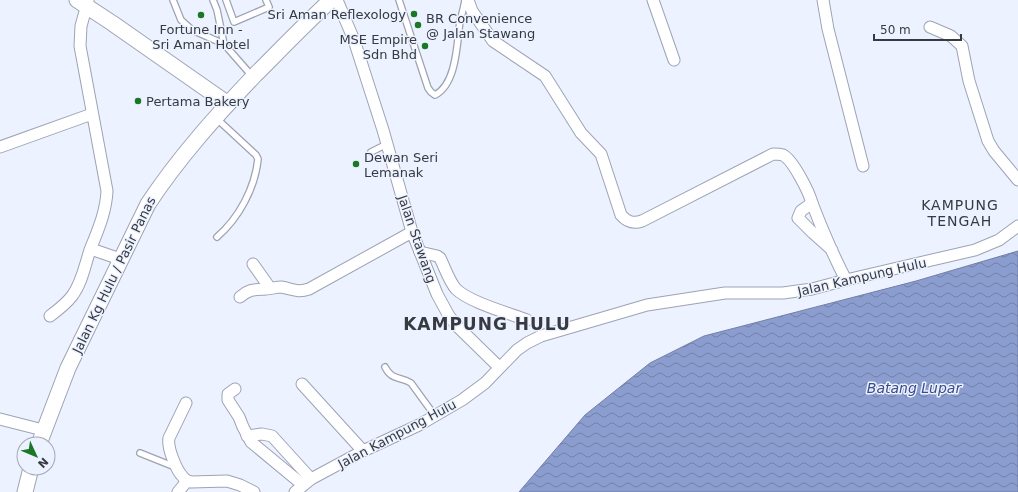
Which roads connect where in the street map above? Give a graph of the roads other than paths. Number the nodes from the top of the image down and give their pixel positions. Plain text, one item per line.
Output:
1 (173, 0) edge
2 (213, 0) edge
3 (226, 0) edge
4 (266, 0) edge
5 (331, 0) edge
6 (338, 0) edge
7 (399, 0) edge
8 (465, 0) edge
9 (468, 0) edge
10 (653, 0) edge
11 (823, 0) edge
12 (84, 2) edge
13 (930, 27) dead end
14 (224, 44) junction
15 (674, 60) dead end
16 (254, 78) junction
17 (228, 104) junction
18 (92, 114) junction
19 (216, 117) junction
20 (387, 144) junction
21 (0, 147) edge
22 (371, 152) dead end
23 (863, 166) dead end
24 (1018, 180) edge
25 (812, 204) junction
26 (1018, 226) edge
27 (412, 232) junction
28 (218, 237) dead end
29 (91, 250) junction
30 (832, 250) junction
31 (420, 252) junction
32 (120, 259) junction
33 (253, 264) dead end
34 (846, 280) junction
35 (270, 288) junction
36 (240, 297) dead end
37 (50, 316) dead end
38 (527, 320) dead end
39 (385, 367) dead end
40 (499, 367) junction
41 (302, 384) dead end
42 (235, 389) dead end
43 (186, 403) dead end
44 (435, 416) junction
45 (0, 419) edge
46 (39, 436) edge
47 (41, 436) edge
48 (247, 436) junction
49 (364, 451) junction
50 (140, 453) dead end
51 (178, 468) junction
52 (29, 476) edge
53 (187, 481) junction
54 (303, 485) edge
55 (25, 492) edge
56 (178, 492) edge
57 (254, 492) edge

1 - 14 lane
2 - 14 lane
3 - 4 lane
5 - 16 main road, Jalan Kg Hulu / Pasir Panas
6 - 20 street, Jalan Stawang
7 - 8 lane
9 - 25 street
10 - 15 street
11 - 23 street
12 - 17 main road
12 - 18 street
13 - 24 street
14 - 16 lane
16 - 17 main road, Jalan Kg Hulu / Pasir Panas
17 - 19 main road, Jalan Kg Hulu / Pasir Panas
18 - 21 street
18 - 29 street
19 - 28 lane
19 - 32 main road, Jalan Kg Hulu / Pasir Panas
20 - 22 lane
20 - 27 street, Jalan Stawang
25 - 30 street
25 - 30 street
26 - 34 street, Jalan Kampung Hulu
27 - 31 street, Jalan Stawang
27 - 35 street
29 - 32 street
29 - 37 street
30 - 34 street
31 - 38 street
31 - 40 street, Jalan Stawang
32 - 47 main road, Jalan Kg Hulu / Pasir Panas
33 - 35 street
34 - 40 street, Jalan Kampung Hulu
35 - 36 street
39 - 44 lane
40 - 44 street, Jalan Kampung Hulu
41 - 49 street
42 - 48 street
43 - 51 street
44 - 49 street, Jalan Kampung Hulu
45 - 46 street
48 - 54 street
48 - 54 street
49 - 54 street, Jalan Kampung Hulu
50 - 51 lane
51 - 53 street
52 - 55 main road
53 - 56 street
53 - 57 street

